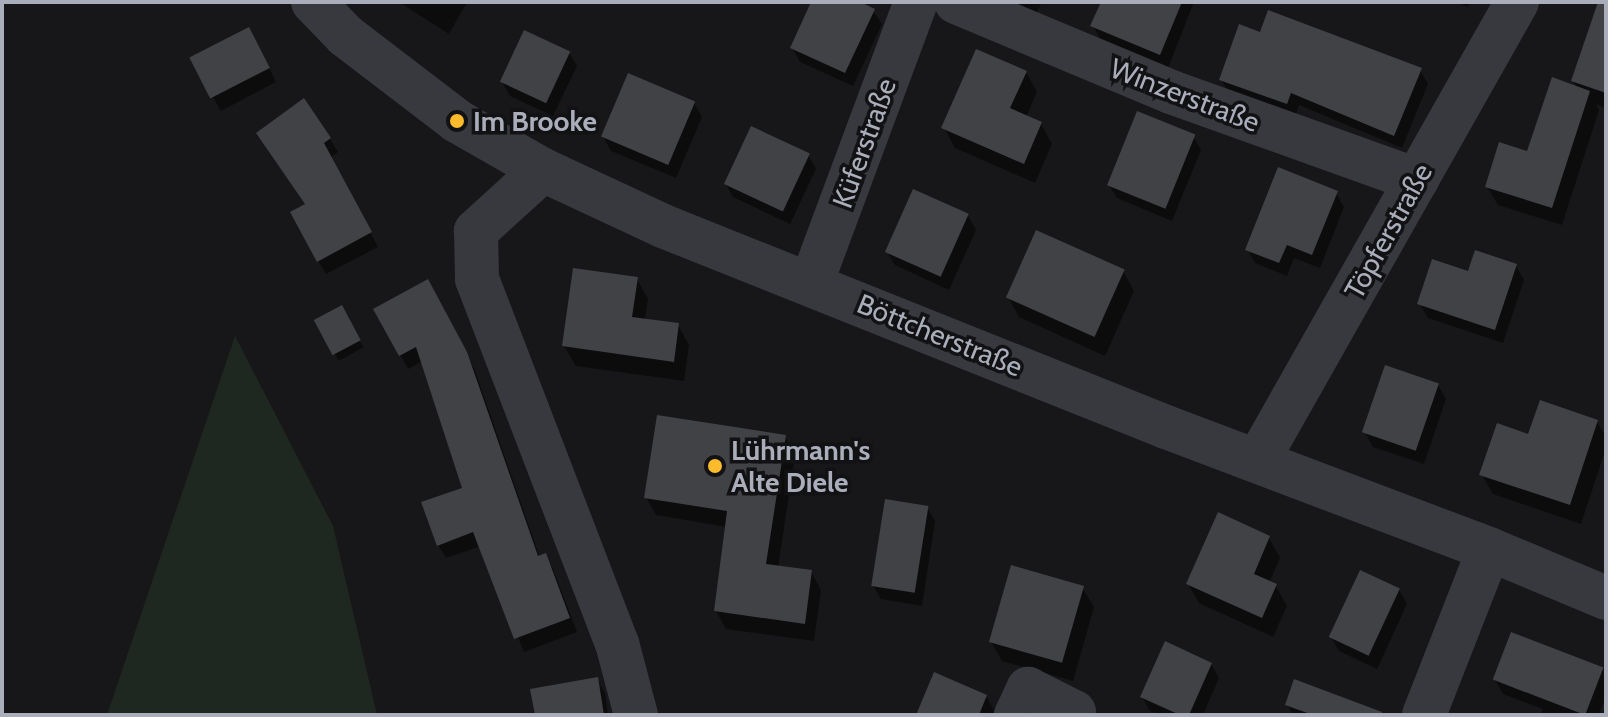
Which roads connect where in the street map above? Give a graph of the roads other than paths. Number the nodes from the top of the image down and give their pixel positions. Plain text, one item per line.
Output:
1 (313, 2) edge
2 (916, 2) edge
3 (956, 2) edge
4 (1517, 2) edge
5 (543, 170) junction
6 (1417, 180) junction
7 (811, 284) junction
8 (1258, 460) junction
9 (1489, 549) junction
10 (1606, 598) edge
11 (636, 715) edge
12 (1016, 715) edge
13 (1072, 715) edge
14 (1424, 715) edge

1 - 5 street, Böttcherstraße
2 - 7 street, Küferstraße
3 - 6 street, Winzerstraße
4 - 6 street, Töpferstraße
5 - 7 street, Böttcherstraße
5 - 11 street
6 - 8 street, Töpferstraße
7 - 8 street, Böttcherstraße
8 - 9 street, Böttcherstraße
9 - 10 street, Böttcherstraße
9 - 14 street
12 - 13 street

